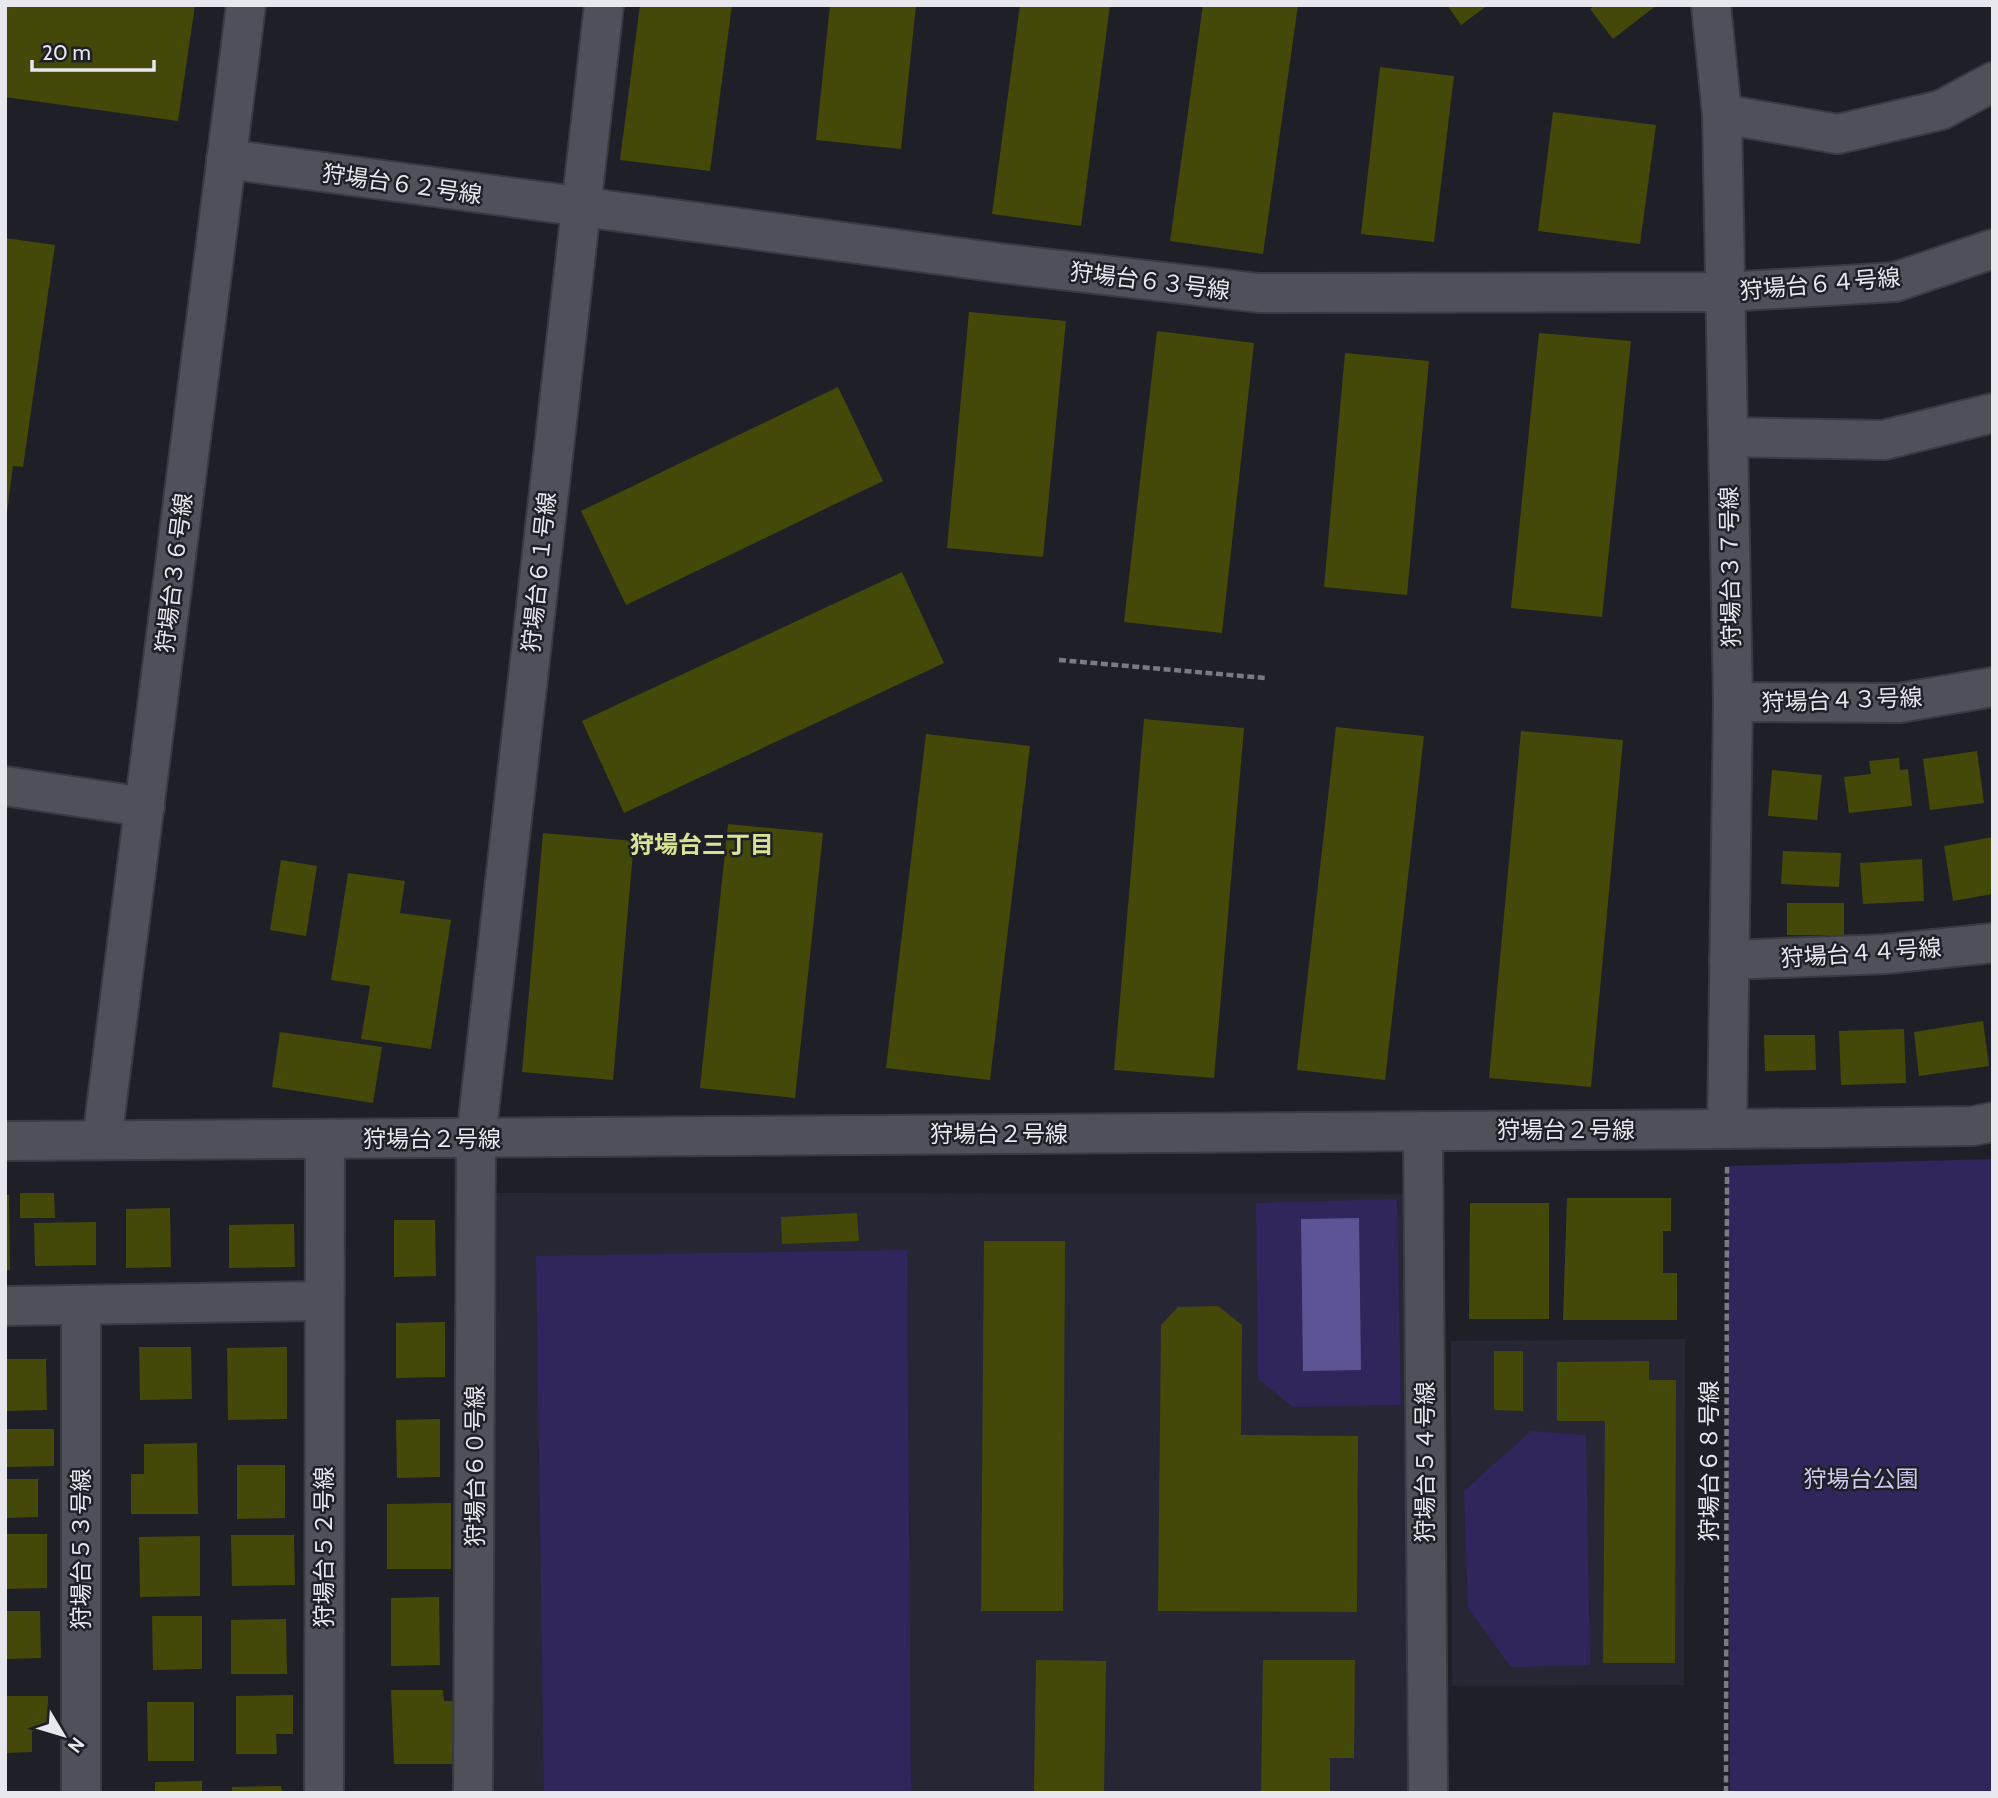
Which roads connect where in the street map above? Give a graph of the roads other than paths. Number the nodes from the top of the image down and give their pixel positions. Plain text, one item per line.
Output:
1 (246, 5) edge
2 (604, 5) edge
3 (1712, 5) edge
4 (1993, 82) edge
5 (1722, 114) junction
6 (226, 159) junction
7 (579, 208) junction
8 (1993, 248) edge
9 (1726, 292) junction
10 (1993, 412) edge
11 (1728, 437) junction
12 (1993, 687) edge
13 (1733, 702) junction
14 (5, 786) edge
15 (145, 807) junction
16 (1993, 943) edge
17 (1729, 960) junction
18 (1993, 1122) edge
19 (1727, 1129) junction
20 (1423, 1131) junction
21 (477, 1138) junction
22 (325, 1139) junction
23 (102, 1140) junction
24 (5, 1141) edge
25 (324, 1301) junction
26 (81, 1305) junction
27 (5, 1306) edge
28 (81, 1793) edge
29 (324, 1793) edge
30 (473, 1793) edge
31 (1427, 1793) edge

1 - 6 street, 狩場台３６号線
2 - 7 street, 狩場台６１号線
3 - 5 street, 狩場台３７号線
4 - 5 street
5 - 9 street, 狩場台３７号線
6 - 7 street, 狩場台６２号線
6 - 15 street, 狩場台３６号線
7 - 9 street, 狩場台６３号線
7 - 21 street, 狩場台６１号線
8 - 9 street, 狩場台６４号線
9 - 11 street, 狩場台３７号線
10 - 11 street
11 - 13 street, 狩場台３７号線
12 - 13 street, 狩場台４３号線
13 - 17 street, 狩場台３７号線
14 - 15 street
15 - 23 street, 狩場台３６号線
16 - 17 street, 狩場台４４号線
17 - 19 street, 狩場台３７号線
18 - 19 street, 狩場台２号線
19 - 20 street, 狩場台２号線
20 - 21 street, 狩場台２号線
20 - 31 street, 狩場台５４号線
21 - 22 street, 狩場台２号線
21 - 30 street, 狩場台６０号線
22 - 23 street, 狩場台２号線
22 - 25 street, 狩場台５２号線
23 - 24 street, 狩場台２号線
25 - 26 street
25 - 29 street, 狩場台５２号線
26 - 27 street
26 - 28 street, 狩場台５３号線

